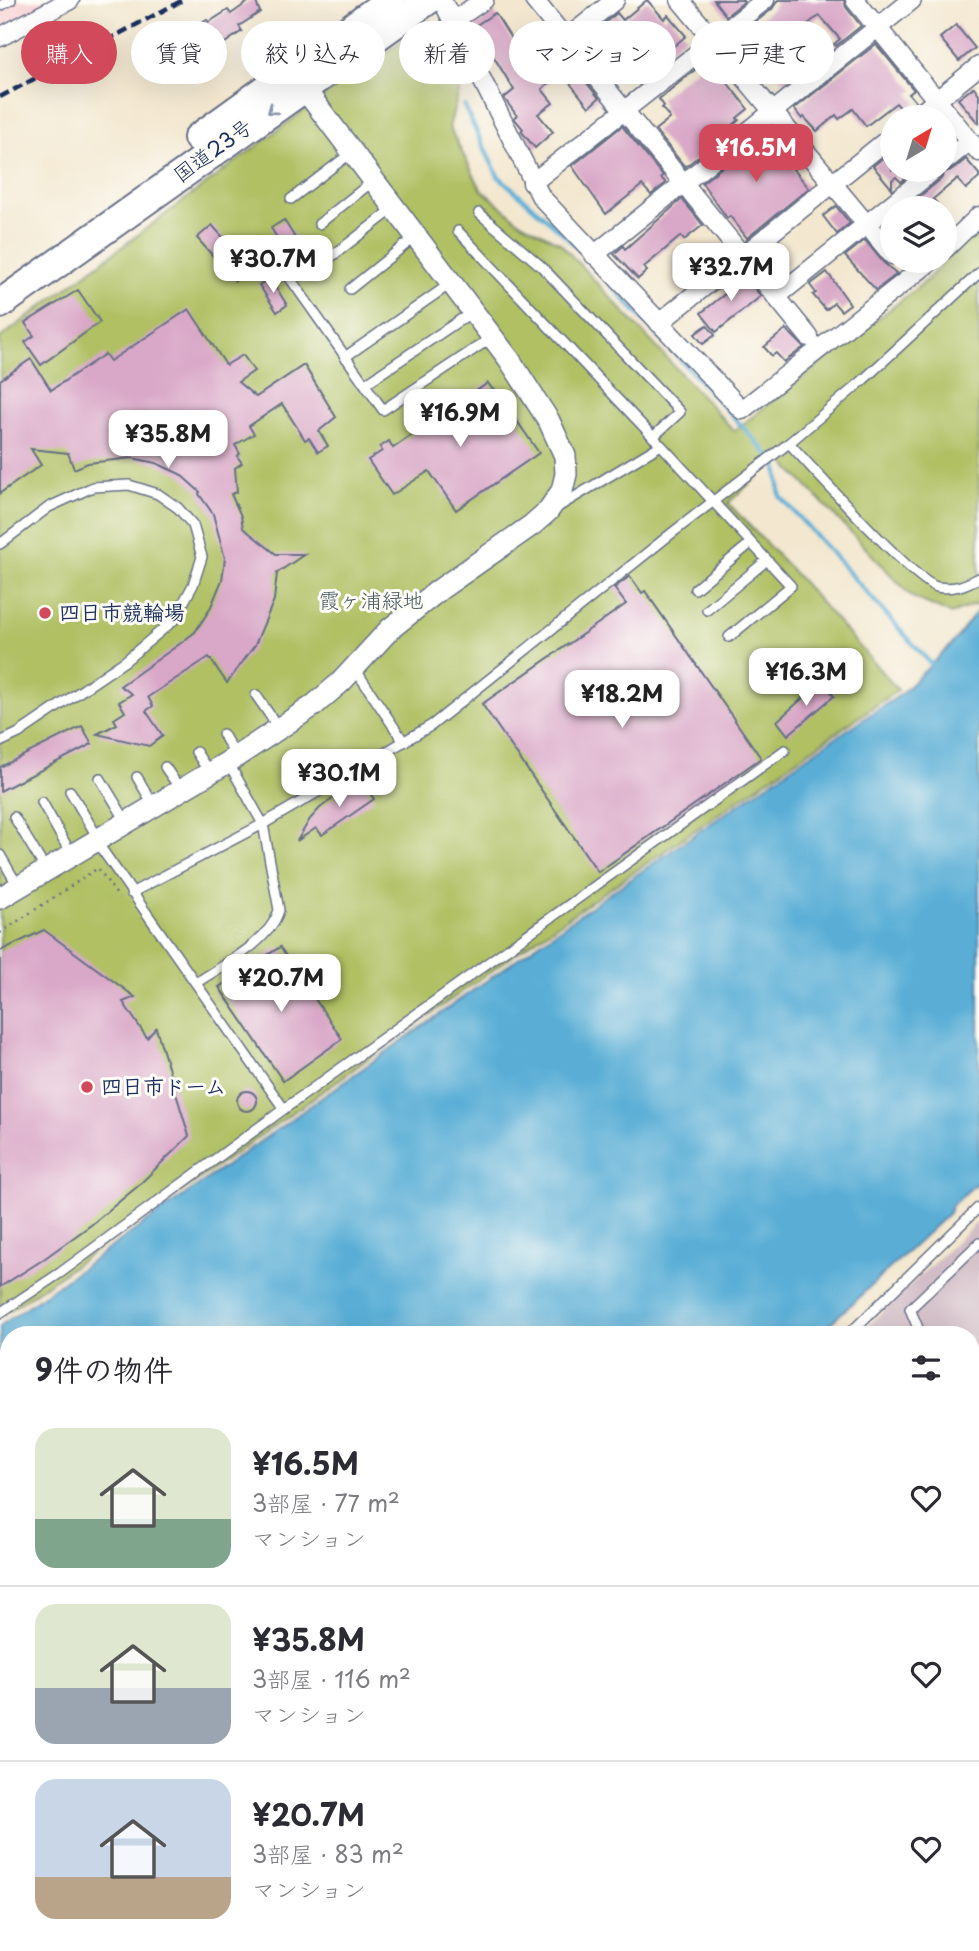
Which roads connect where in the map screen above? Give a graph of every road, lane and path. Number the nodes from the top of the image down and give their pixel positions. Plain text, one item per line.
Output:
1 (11, 0) edge
2 (70, 0) edge
3 (390, 0) edge
4 (428, 0) edge
5 (442, 0) edge
6 (484, 0) edge
7 (534, 0) edge
8 (615, 0) edge
9 (680, 0) edge
10 (765, 0) edge
11 (855, 0) edge
12 (912, 0) edge
13 (0, 6) edge
14 (453, 21) joint
15 (550, 21) edge
16 (589, 21) edge
17 (697, 21) edge
18 (739, 21) edge
19 (877, 28) junction
20 (0, 37) edge
21 (690, 59) edge
22 (979, 66) edge
23 (484, 84) edge
24 (601, 84) edge
25 (750, 84) edge
26 (303, 87) junction
27 (937, 101) junction
28 (932, 105) edge
29 (623, 111) junction
30 (773, 112) junction
31 (880, 145) edge
32 (974, 147) edge
33 (352, 152) junction
34 (957, 155) edge
35 (374, 180) junction
36 (919, 182) edge
37 (532, 183) junction
38 (832, 183) junction
39 (683, 184) junction
40 (291, 199) dead end
41 (395, 208) junction
42 (480, 213) dead end
43 (979, 216) edge
44 (319, 224) dead end
45 (867, 224) junction
46 (458, 231) dead end
47 (416, 236) junction
48 (957, 237) edge
49 (880, 240) edge
50 (268, 247) dead end
51 (594, 255) junction
52 (742, 256) junction
53 (331, 257) dead end
54 (916, 273) edge
55 (979, 273) edge
56 (0, 281) edge
57 (452, 283) junction
58 (350, 289) dead end
59 (776, 297) junction
60 (0, 304) edge
61 (473, 311) junction
62 (659, 323) junction
63 (493, 337) junction
64 (808, 337) dead end
65 (345, 357) junction
66 (365, 384) junction
67 (657, 441) junction
68 (789, 443) junction
69 (716, 499) junction
70 (539, 519) junction
71 (751, 543) junction
72 (0, 544) edge
73 (767, 560) junction
74 (979, 578) edge
75 (695, 589) dead end
76 (707, 610) dead end
77 (729, 637) dead end
78 (354, 668) junction
79 (256, 695) dead end
80 (279, 729) junction
81 (223, 734) dead end
82 (404, 741) junction
83 (0, 742) edge
84 (785, 750) dead end
85 (196, 752) dead end
86 (232, 759) junction
87 (165, 767) dead end
88 (210, 773) junction
89 (137, 777) dead end
90 (100, 778) dead end
91 (70, 790) dead end
92 (181, 791) junction
93 (42, 803) dead end
94 (154, 806) junction
95 (14, 817) dead end
96 (127, 823) junction
97 (263, 824) junction
98 (98, 840) junction
99 (0, 855) edge
100 (72, 856) junction
101 (46, 871) junction
102 (19, 887) junction
103 (131, 892) junction
104 (0, 898) edge
105 (0, 933) edge
106 (196, 983) junction
107 (284, 1109) junction
108 (979, 1206) edge
109 (979, 1243) edge
110 (0, 1313) edge
111 (857, 1326) edge
112 (917, 1326) edge

1 - 13 lane
2 - 20 street
3 - 56 highway, 国道23号
4 - 26 highway, 国道23号
5 - 14 street
6 - 14 street
7 - 15 street
8 - 16 street
9 - 17 street
10 - 18 street
11 - 19 street
12 - 19 street
19 - 27 street
19 - 30 street
21 - 29 street
22 - 27 street
23 - 37 street
24 - 29 street
25 - 30 street
26 - 33 street
26 -> 60 highway, 国道23号
27 - 28 street
27 - 32 street
29 - 37 street
29 - 39 street
30 - 38 street
30 - 39 street
31 - 38 street
32 - 34 street
33 - 35 street
33 - 40 lane
35 - 41 street
35 - 44 lane
36 - 45 street
37 - 51 street
38 - 45 street
38 - 52 street
39 - 51 street
39 - 52 street
41 - 47 street
41 - 53 lane
42 - 67 lane
43 - 48 street
45 - 49 street
45 - 59 street
46 - 67 lane
47 - 57 street
47 - 58 lane
50 - 65 lane
51 - 62 street
52 - 59 street
52 - 62 street
54 - 62 street
55 - 68 lane
57 - 61 street
57 - 65 lane
59 - 64 street
61 - 63 street
61 - 66 lane
63 - 66 lane
63 - 70 street
65 - 66 lane
67 - 69 lane
67 - 70 lane
68 - 69 lane
68 - 74 lane
69 - 71 lane
69 - 82 lane
70 - 78 street
71 - 73 lane
71 - 75 lane
72 - 83 lane
73 - 76 lane
73 - 77 lane
78 - 80 street
78 - 82 lane
79 - 80 lane
80 - 86 street
81 - 86 lane
82 - 97 lane
84 - 107 lane
85 - 88 lane
86 - 88 street
86 - 97 lane
87 - 92 lane
88 - 92 street
89 - 94 lane
90 - 96 lane
91 - 98 lane
92 - 94 street
93 - 100 lane
94 - 96 street
95 - 101 lane
96 - 98 street
97 - 103 lane
97 - 106 lane
98 - 100 street
98 - 103 lane
99 - 102 lane
100 - 101 street
101 - 102 street
102 - 104 street
103 - 105 path
103 - 106 lane
106 - 107 lane
107 - 110 lane
108 - 111 lane
109 - 112 lane

